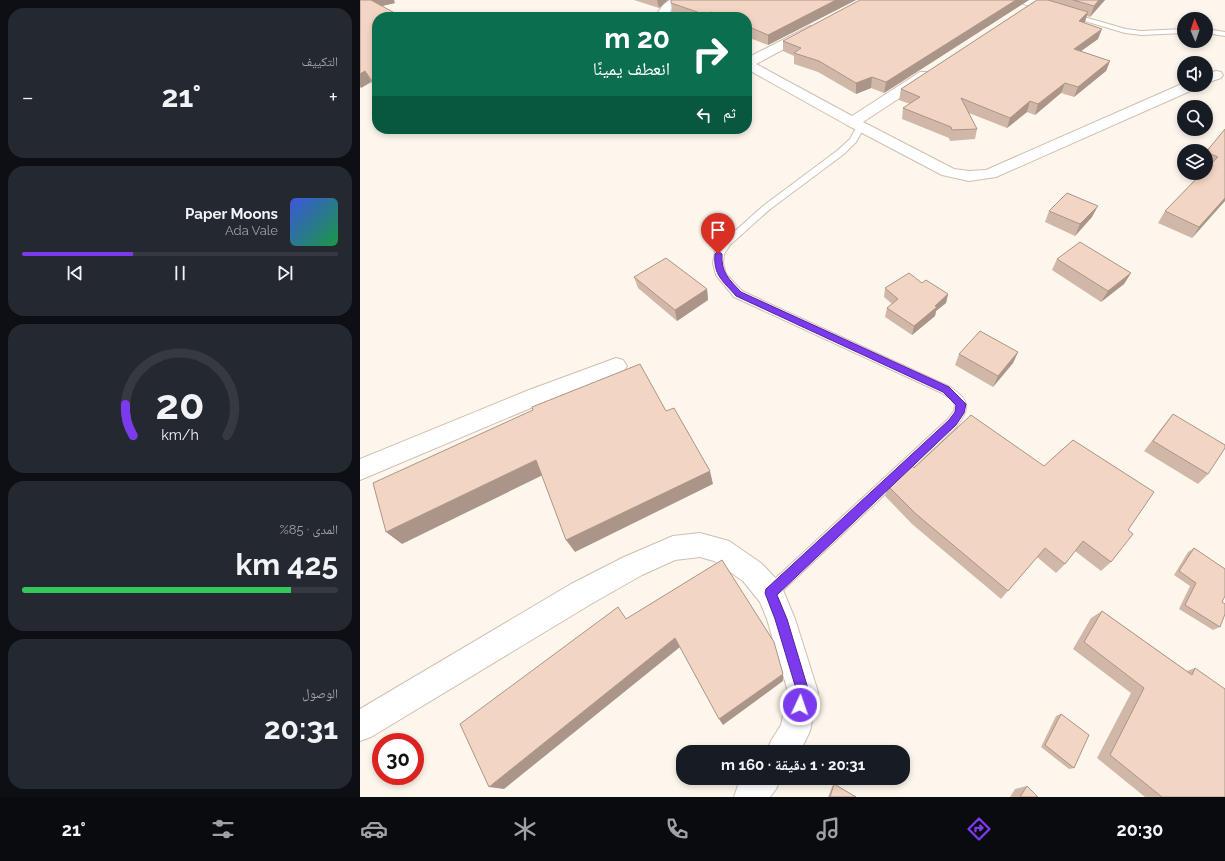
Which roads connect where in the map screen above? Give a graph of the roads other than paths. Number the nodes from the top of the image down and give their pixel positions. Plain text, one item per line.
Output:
1 (679, 0) edge
2 (664, 12) edge
3 (1064, 13) edge
4 (821, 24) edge
5 (1177, 31) edge
6 (1213, 32) edge
7 (1225, 34) edge
8 (752, 61) edge
9 (752, 67) edge
10 (937, 67) edge
11 (1177, 92) edge
12 (857, 124) junction
13 (616, 366) dead end
14 (360, 470) edge
15 (770, 593) junction
16 (360, 726) edge
17 (786, 745) edge
18 (759, 785) edge
19 (750, 797) edge

1 - 2 street
3 - 5 lane
4 - 8 street
6 - 7 lane
9 - 12 street
10 - 12 street
11 - 12 street
12 - 15 lane
13 - 14 street
15 - 16 street
15 - 17 street
18 - 19 street

